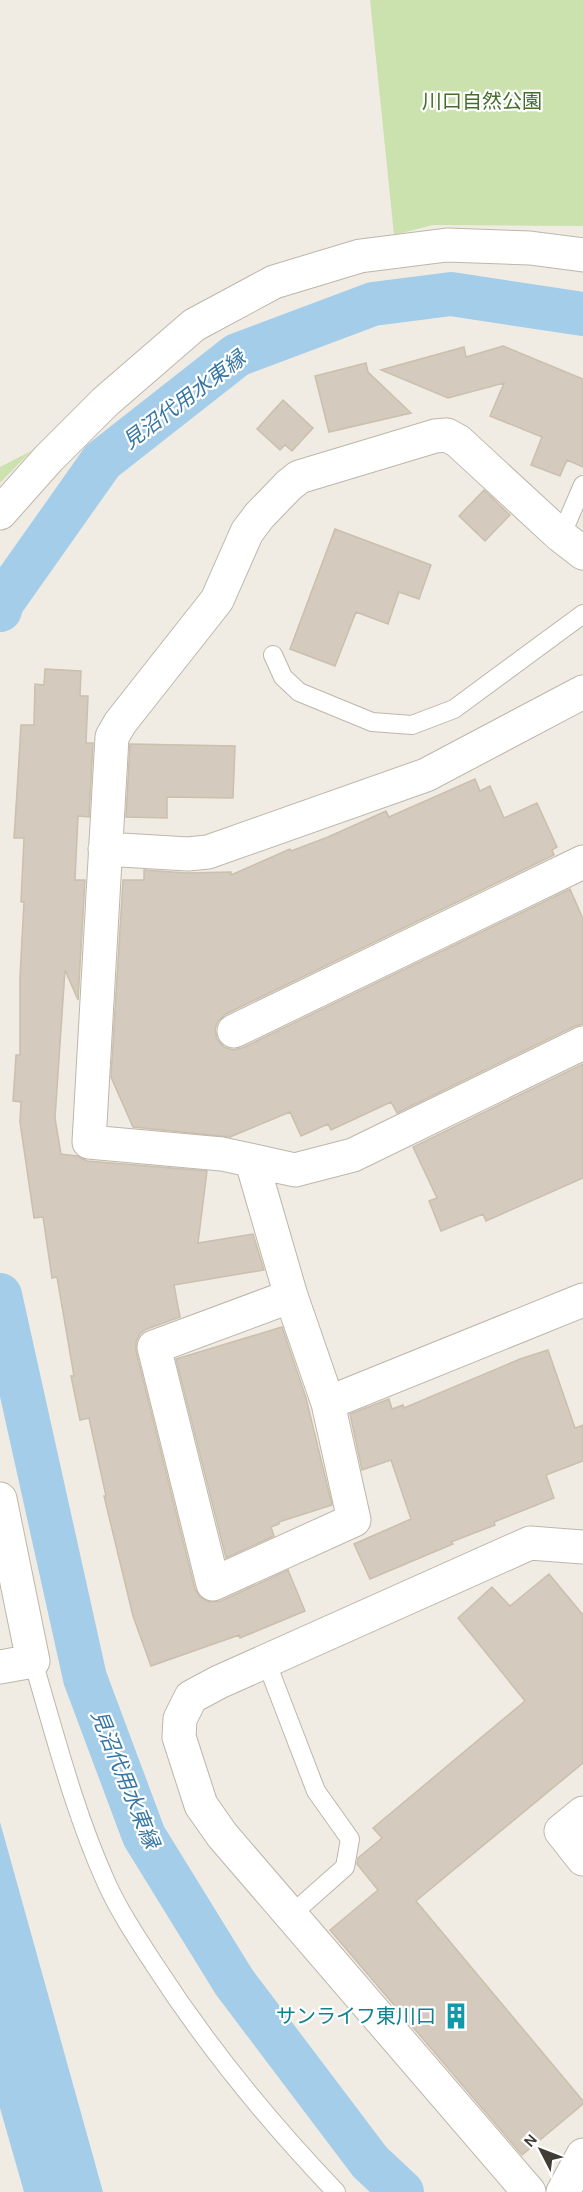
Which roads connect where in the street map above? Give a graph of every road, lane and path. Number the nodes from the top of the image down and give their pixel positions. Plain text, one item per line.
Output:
1 (583, 255) edge
2 (583, 485) edge
3 (0, 513) edge
4 (572, 545) edge
5 (583, 614) edge
6 (273, 654) dead end
7 (583, 692) edge
8 (105, 849) junction
9 (583, 862) edge
10 (234, 1031) dead end
11 (583, 1043) edge
12 (252, 1162) junction
13 (291, 1296) junction
14 (583, 1300) edge
15 (328, 1403) junction
16 (0, 1499) edge
17 (583, 1547) edge
18 (33, 1661) junction
19 (266, 1661) junction
20 (0, 1667) edge
21 (583, 1813) edge
22 (583, 1859) edge
23 (292, 1914) junction
24 (583, 2155) edge
25 (336, 2192) edge
26 (529, 2192) edge
27 (563, 2192) edge

1 - 3 street
2 - 4 lane
4 - 8 street
5 - 6 lane
7 - 8 street
8 - 12 street
9 - 10 street
11 - 12 street
12 - 13 street
13 - 15 street
13 - 15 street
14 - 15 street
16 - 18 street
17 - 19 street
18 - 20 street
18 - 25 lane
19 - 23 lane
19 - 23 street
21 - 22 street
23 - 26 street
24 - 27 street

